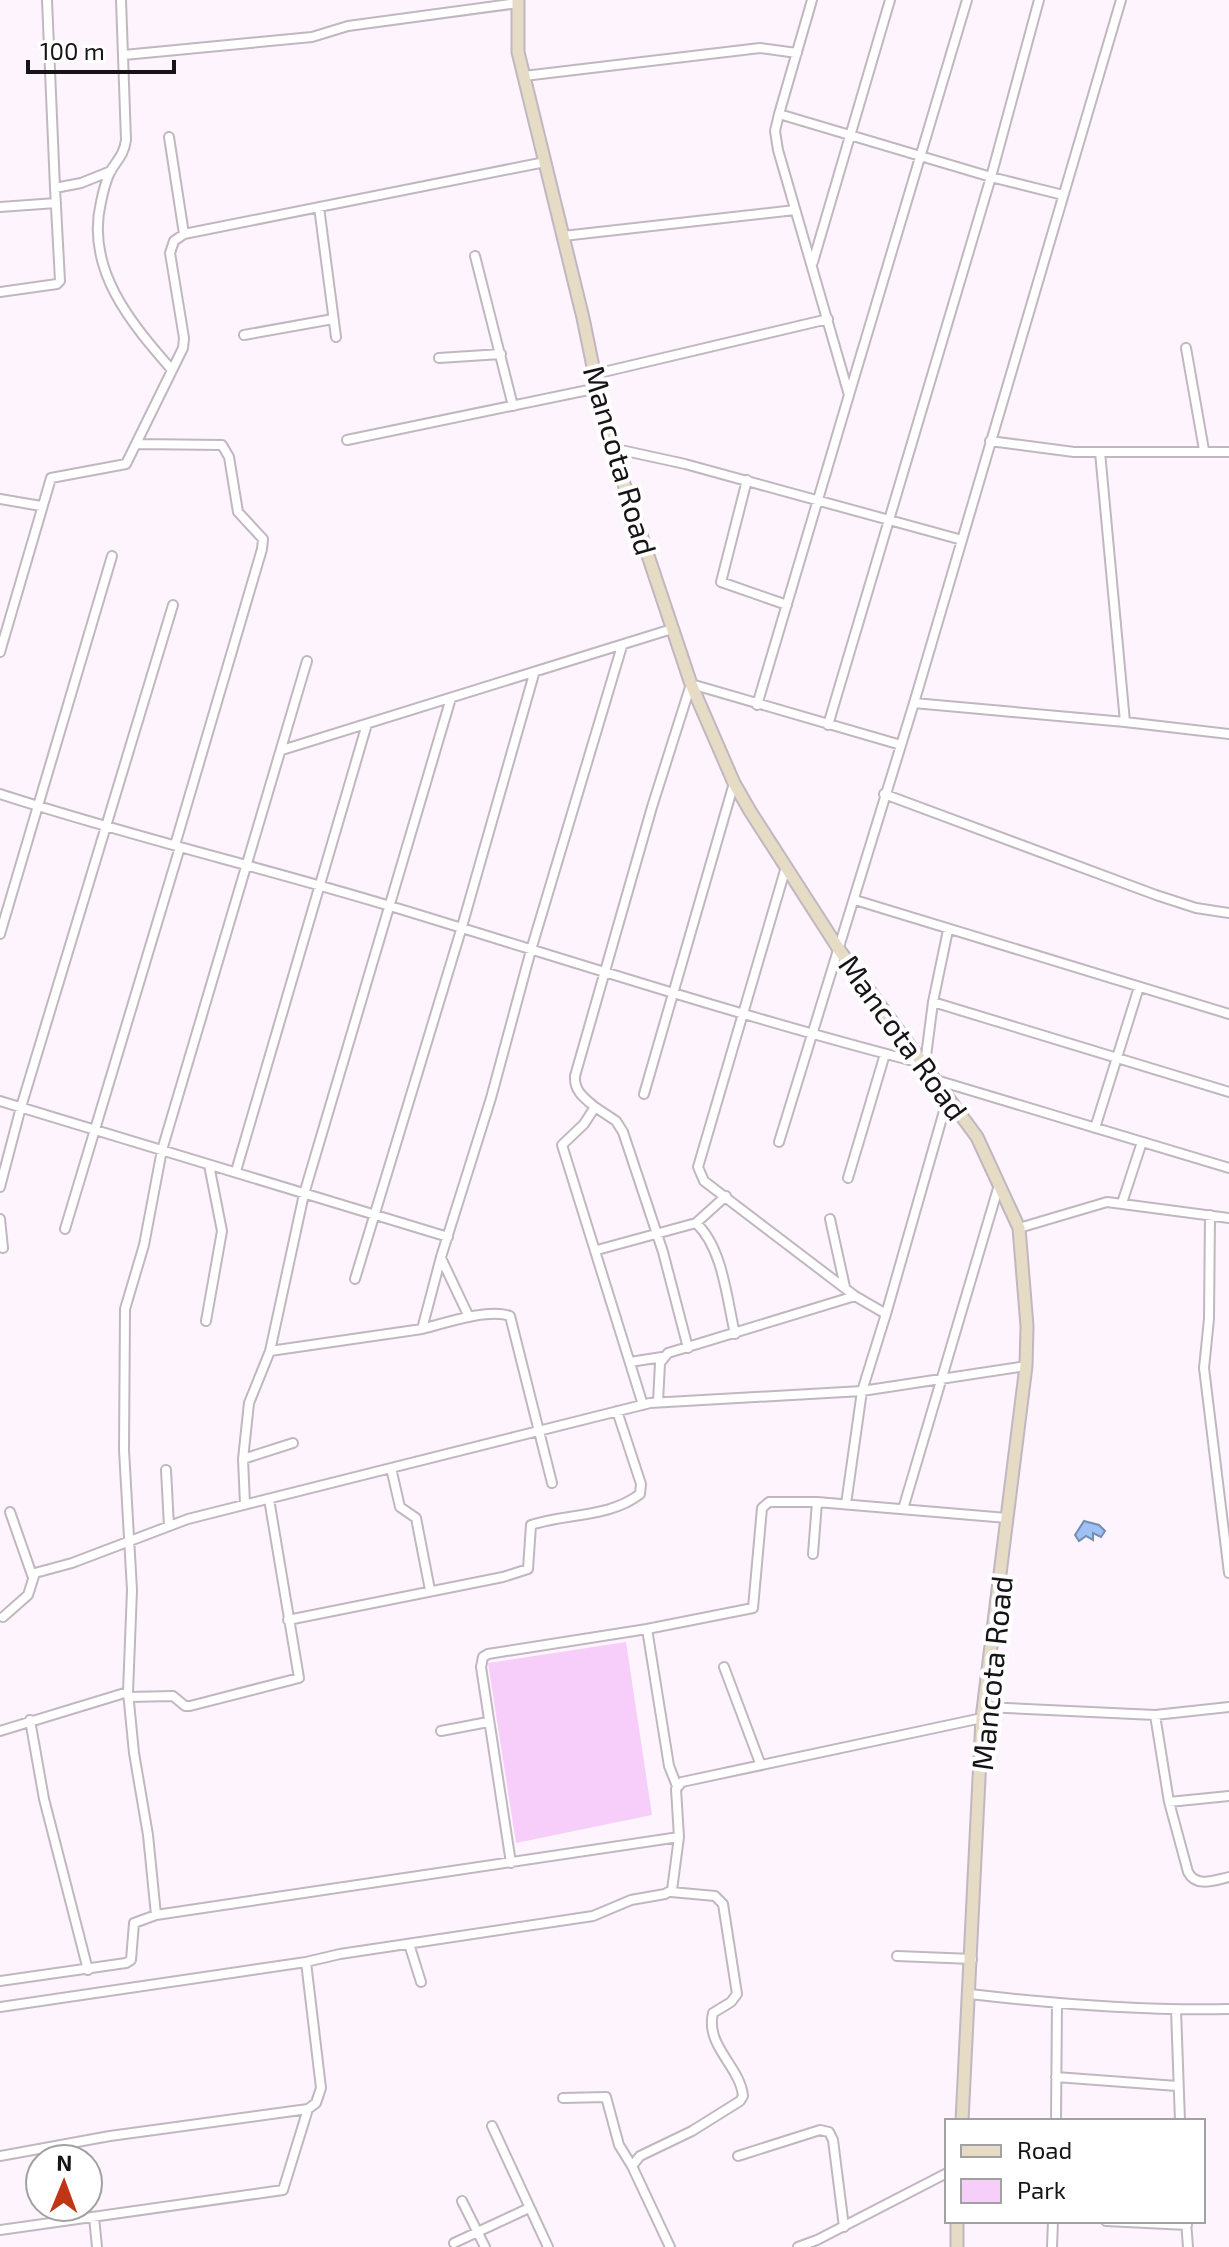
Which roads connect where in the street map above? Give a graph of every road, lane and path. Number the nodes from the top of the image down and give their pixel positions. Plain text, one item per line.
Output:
1 (47, 0) edge
2 (121, 0) edge
3 (812, 0) edge
4 (890, 0) edge
5 (967, 0) edge
6 (1039, 0) edge
7 (1121, 0) edge
8 (518, 1) edge
9 (797, 53) junction
10 (124, 55) junction
11 (524, 76) junction
12 (779, 114) junction
13 (851, 134) junction
14 (169, 137) dead end
15 (921, 155) junction
16 (545, 162) junction
17 (111, 171) junction
18 (991, 177) junction
19 (55, 188) junction
20 (1063, 195) junction
21 (56, 203) junction
22 (0, 207) edge
23 (319, 207) junction
24 (795, 210) junction
25 (184, 234) junction
26 (563, 236) junction
27 (475, 256) dead end
28 (812, 263) junction
29 (0, 292) edge
30 (333, 319) junction
31 (828, 319) junction
32 (244, 335) dead end
33 (336, 337) dead end
34 (1186, 348) dead end
35 (501, 354) junction
36 (439, 358) dead end
37 (172, 370) junction
38 (595, 374) junction
39 (598, 388) junction
40 (849, 395) junction
41 (513, 406) junction
42 (347, 440) dead end
43 (990, 441) junction
44 (137, 444) junction
45 (612, 448) junction
46 (1204, 450) junction
47 (1100, 452) junction
48 (1229, 452) edge
49 (747, 480) junction
50 (0, 499) edge
51 (818, 499) junction
52 (41, 506) junction
53 (888, 520) junction
54 (962, 540) junction
55 (112, 556) dead end
56 (173, 605) dead end
57 (787, 605) junction
58 (672, 629) junction
59 (622, 646) junction
60 (0, 652) edge
61 (307, 661) dead end
62 (534, 674) junction
63 (691, 684) junction
64 (451, 698) junction
65 (914, 703) junction
66 (757, 705) junction
67 (1125, 722) junction
68 (367, 724) junction
69 (828, 725) junction
70 (1229, 734) edge
71 (901, 745) junction
72 (282, 750) junction
73 (734, 783) junction
74 (0, 794) edge
75 (884, 794) junction
76 (37, 806) junction
77 (107, 827) junction
78 (178, 846) junction
79 (248, 867) junction
80 (786, 867) junction
81 (321, 887) junction
82 (855, 900) junction
83 (391, 907) junction
84 (1229, 913) edge
85 (461, 930) junction
86 (948, 930) junction
87 (0, 934) edge
88 (531, 950) junction
89 (840, 951) junction
90 (604, 971) junction
91 (1139, 987) junction
92 (671, 993) junction
93 (933, 1002) junction
94 (743, 1012) junction
95 (1229, 1014) edge
96 (814, 1035) junction
97 (885, 1054) junction
98 (1115, 1059) junction
99 (925, 1064) junction
100 (936, 1080) junction
101 (1229, 1092) edge
102 (644, 1094) dead end
103 (948, 1097) junction
104 (0, 1101) edge
105 (21, 1107) junction
106 (595, 1107) junction
107 (94, 1128) junction
108 (1095, 1128) junction
109 (779, 1142) dead end
110 (1142, 1142) junction
111 (162, 1150) junction
112 (209, 1165) junction
113 (1229, 1168) edge
114 (236, 1171) junction
115 (848, 1178) dead end
116 (999, 1185) junction
117 (0, 1187) edge
118 (304, 1194) junction
119 (726, 1196) junction
120 (1122, 1203) junction
121 (374, 1214) junction
122 (1210, 1215) junction
123 (1229, 1218) edge
124 (0, 1219) edge
125 (830, 1219) dead end
126 (696, 1223) junction
127 (1019, 1228) junction
128 (65, 1229) dead end
129 (657, 1232) junction
130 (448, 1237) junction
131 (3, 1248) dead end
132 (597, 1250) junction
133 (441, 1257) junction
134 (355, 1279) dead end
135 (845, 1288) junction
136 (855, 1296) junction
137 (886, 1314) junction
138 (469, 1317) junction
139 (206, 1321) dead end
140 (422, 1329) junction
141 (735, 1334) junction
142 (688, 1348) junction
143 (270, 1351) junction
144 (662, 1357) junction
145 (630, 1362) junction
146 (1026, 1366) junction
147 (941, 1379) junction
148 (862, 1391) junction
149 (658, 1402) junction
150 (643, 1405) junction
151 (617, 1411) junction
152 (539, 1431) junction
153 (293, 1443) dead end
154 (243, 1459) junction
155 (391, 1468) junction
156 (166, 1470) dead end
157 (552, 1483) dead end
158 (269, 1499) junction
159 (817, 1502) junction
160 (245, 1504) junction
161 (846, 1504) junction
162 (903, 1509) junction
163 (10, 1512) dead end
164 (1007, 1518) junction
165 (169, 1526) junction
166 (128, 1540) junction
167 (813, 1554) dead end
168 (1229, 1573) edge
169 (32, 1575) junction
170 (430, 1590) junction
171 (3, 1617) dead end
172 (288, 1620) junction
173 (647, 1629) junction
174 (724, 1667) dead end
175 (128, 1694) junction
176 (1229, 1707) edge
177 (983, 1713) junction
178 (1155, 1715) junction
179 (30, 1720) junction
180 (488, 1722) junction
181 (0, 1731) edge
182 (441, 1731) dead end
183 (760, 1763) junction
184 (677, 1786) junction
185 (1229, 1796) edge
186 (1169, 1802) junction
187 (679, 1837) junction
188 (511, 1863) junction
189 (1229, 1877) edge
190 (671, 1892) junction
191 (156, 1915) junction
192 (409, 1944) junction
193 (897, 1956) dead end
194 (972, 1959) junction
195 (306, 1962) junction
196 (88, 1970) junction
197 (0, 1981) edge
198 (421, 1982) dead end
199 (970, 1994) junction
200 (1057, 2004) junction
201 (0, 2007) edge
202 (1229, 2009) edge
203 (1176, 2010) junction
204 (1056, 2077) junction
205 (1177, 2086) junction
206 (563, 2098) dead end
207 (308, 2109) junction
208 (962, 2119) edge
209 (1056, 2119) edge
210 (1180, 2119) edge
211 (492, 2126) dead end
212 (0, 2156) edge
213 (738, 2156) dead end
214 (632, 2166) junction
215 (945, 2174) edge
216 (462, 2201) dead end
217 (529, 2208) junction
218 (104, 2216) edge
219 (51, 2223) edge
220 (95, 2223) edge
221 (957, 2223) edge
222 (1053, 2223) edge
223 (1186, 2223) edge
224 (844, 2227) junction
225 (0, 2230) edge
226 (478, 2233) junction
227 (454, 2243) dead end
228 (97, 2247) edge
229 (485, 2247) edge
230 (548, 2247) edge
231 (670, 2247) edge
232 (798, 2247) edge
233 (957, 2247) edge
234 (1052, 2247) edge
235 (1188, 2247) edge

1 - 19 street
2 - 10 street
3 - 9 street
4 - 13 street
5 - 15 street
6 - 18 street
7 - 20 street
8 - 10 street
8 - 11 main road, Mancota Road
9 - 11 street
9 - 12 street
10 - 17 street
11 - 16 main road, Mancota Road
12 - 13 street
12 - 24 street
13 - 15 street
13 - 28 street
14 - 25 street
15 - 18 street
15 - 40 street
16 - 23 street
16 - 26 main road, Mancota Road
17 - 19 street
17 - 37 street
18 - 20 street
18 - 53 street
19 - 21 street
20 - 43 street
21 - 22 street
21 - 29 street
23 - 25 street
23 - 30 street
24 - 26 street
24 - 28 street
25 - 37 street
26 - 38 main road, Mancota Road
27 - 35 street
28 - 31 street
30 - 32 street
30 - 33 street
31 - 38 street
31 - 40 street
34 - 46 street
35 - 36 street
35 - 41 street
37 - 44 street
38 - 39 main road, Mancota Road
39 - 41 street
39 - 45 main road, Mancota Road
40 - 51 street
41 - 42 street
43 - 47 street
43 - 54 street
44 - 52 street
44 - 78 street
45 - 49 street
45 - 58 main road, Mancota Road
46 - 47 street
46 - 48 street
47 - 67 street
49 - 51 street
49 - 57 street
50 - 52 street
51 - 53 street
51 - 57 street
52 - 60 street
53 - 54 street
53 - 69 street
54 - 65 street
55 - 76 street
56 - 77 street
57 - 66 street
58 - 59 street
58 - 63 main road, Mancota Road
59 - 62 street
59 - 88 street
61 - 72 street
62 - 64 street
62 - 85 street
63 - 66 street
63 - 73 main road, Mancota Road
63 - 90 street
64 - 68 street
64 - 83 street
65 - 67 street
65 - 71 street
66 - 69 street
67 - 70 street
68 - 72 street
68 - 81 street
69 - 71 street
71 - 75 street
72 - 79 street
73 - 80 main road, Mancota Road
73 - 92 street
74 - 76 street
75 - 82 street
75 - 84 street
76 - 77 street
76 - 87 street
77 - 78 street
77 - 105 street
78 - 79 street
78 - 107 street
79 - 81 street
79 - 111 street
80 - 89 main road, Mancota Road
80 - 94 street
81 - 83 street
81 - 114 street
82 - 86 street
82 - 89 street
83 - 85 street
83 - 118 street
85 - 88 street
85 - 121 street
86 - 91 street
86 - 93 street
88 - 90 street
88 - 130 street
89 - 96 street
89 - 99 main road, Mancota Road
90 - 92 street
90 - 106 street
91 - 95 street
91 - 98 street
92 - 94 street
92 - 102 street
93 - 98 street
93 - 99 street
94 - 96 street
94 - 119 street
96 - 97 street
96 - 109 street
97 - 99 street
97 - 115 street
98 - 101 street
98 - 108 street
99 - 100 main road, Mancota Road
100 - 103 main road, Mancota Road
100 - 108 street
103 - 116 main road, Mancota Road
103 - 137 street
104 - 105 street
105 - 107 street
105 - 117 street
106 - 129 street
106 - 132 street
107 - 111 street
107 - 128 street
108 - 110 street
110 - 113 street
110 - 120 street
111 - 112 street
111 - 166 street
112 - 114 street
112 - 139 street
114 - 118 street
116 - 127 main road, Mancota Road
116 - 147 street
118 - 121 street
118 - 143 street
119 - 126 street
119 - 135 street
120 - 122 street
120 - 127 street
121 - 130 street
121 - 134 street
122 - 123 street
122 - 168 street
124 - 131 street
125 - 135 street
126 - 129 street
126 - 141 street
127 - 146 main road, Mancota Road
129 - 132 street
129 - 142 street
130 - 133 street
132 - 145 street
133 - 138 street
133 - 140 street
135 - 136 street
136 - 137 street
136 - 141 street
137 - 148 street
138 - 140 street
138 - 152 street
140 - 143 street
141 - 142 street
142 - 144 street
143 - 154 street
144 - 145 street
144 - 149 street
145 - 150 street
146 - 147 street
146 - 164 main road, Mancota Road
147 - 148 street
147 - 162 street
148 - 149 street
148 - 161 street
149 - 150 street
150 - 151 street
151 - 152 street
151 - 170 street
152 - 155 street
152 - 157 street
153 - 154 street
154 - 160 street
155 - 158 street
155 - 170 street
156 - 165 street
158 - 160 street
158 - 172 street
159 - 161 street
159 - 167 street
159 - 173 street
160 - 165 street
161 - 162 street
162 - 164 street
163 - 169 street
164 - 177 main road, Mancota Road
165 - 166 street
166 - 169 street
166 - 175 street
169 - 171 street
170 - 172 street
172 - 175 street
173 - 180 street
173 - 184 street
174 - 183 street
175 - 179 street
175 - 191 street
176 - 178 street
177 - 178 street
177 - 183 street
177 - 194 main road, Mancota Road
178 - 186 street
179 - 181 street
179 - 196 street
180 - 182 street
180 - 188 street
183 - 184 street
184 - 187 street
185 - 186 street
186 - 189 street
187 - 188 street
187 - 190 street
188 - 191 street
190 - 192 street
190 - 214 street
191 - 196 street
192 - 195 street
192 - 198 street
193 - 194 street
194 - 199 main road, Mancota Road
195 - 201 street
195 - 207 street
196 - 197 street
199 - 200 street
199 - 208 main road, Mancota Road
200 - 203 street
200 - 204 street
202 - 203 street
203 - 205 street
204 - 205 street
204 - 209 street
205 - 210 street
206 - 214 street
207 - 212 street
207 - 218 street
211 - 217 street
213 - 224 street
214 - 231 street
215 - 224 street
216 - 226 street
217 - 226 street
217 - 230 street
219 - 225 street
220 - 228 street
221 - 233 main road
222 - 234 street
223 - 235 street
224 - 232 street
226 - 227 street
226 - 229 street

